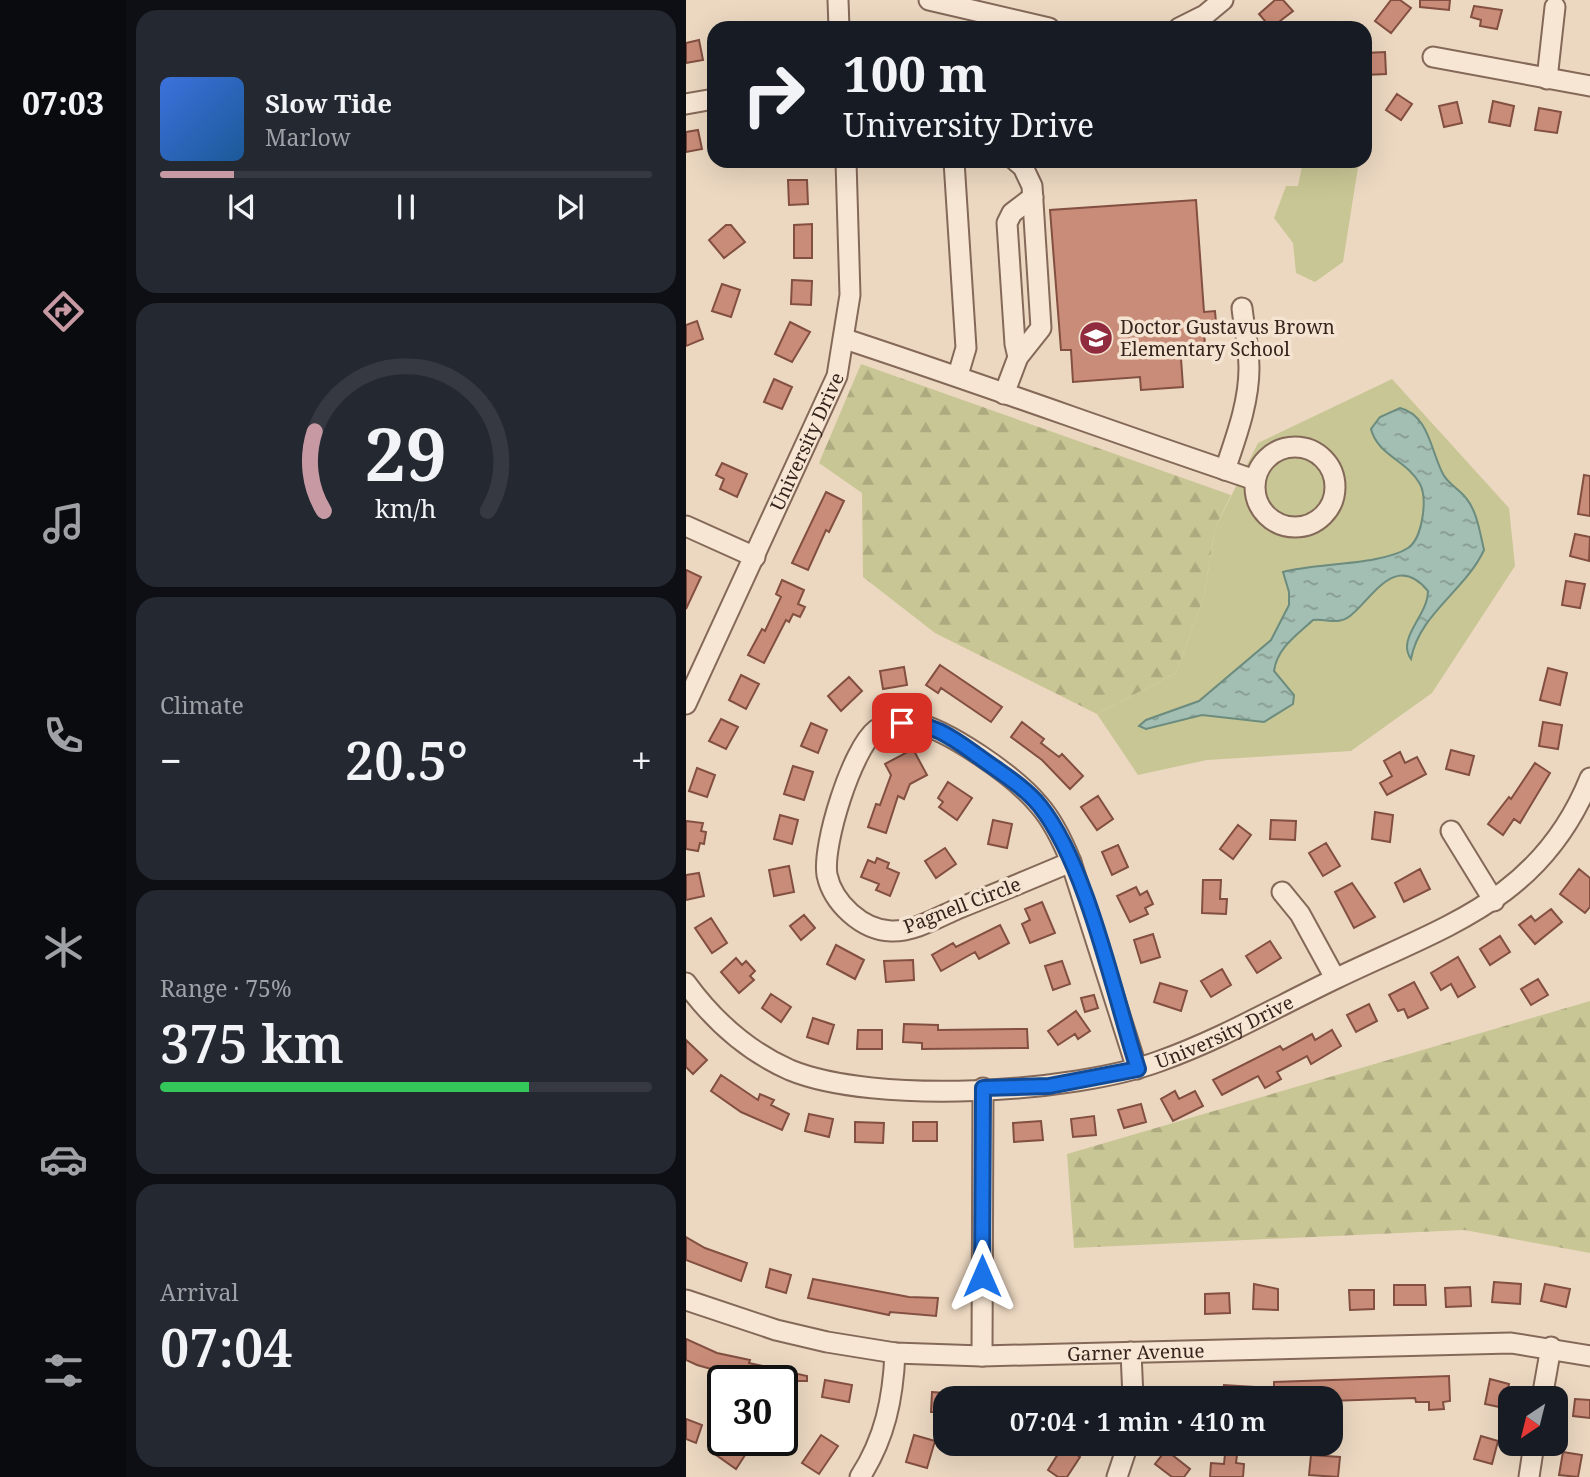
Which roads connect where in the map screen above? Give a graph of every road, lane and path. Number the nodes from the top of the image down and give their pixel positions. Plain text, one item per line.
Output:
1 (838, 0) edge
2 (929, 0) edge
3 (1223, 0) edge
4 (985, 7) edge
5 (1555, 7) dead end
6 (839, 21) edge
7 (1028, 21) edge
8 (1193, 21) edge
9 (1433, 58) dead end
10 (1547, 79) junction
11 (1590, 86) edge
12 (707, 100) edge
13 (686, 104) edge
14 (846, 168) edge
15 (954, 168) edge
16 (1022, 168) edge
17 (1033, 197) junction
18 (1242, 307) dead end
19 (845, 339) junction
20 (1018, 358) junction
21 (958, 375) junction
22 (1004, 394) junction
23 (1225, 470) junction
24 (1255, 481) junction
25 (686, 526) edge
26 (755, 557) junction
27 (686, 704) edge
28 (1590, 778) edge
29 (1451, 831) dead end
30 (1071, 862) junction
31 (1282, 892) dead end
32 (1494, 901) junction
33 (1335, 978) junction
34 (686, 983) edge
35 (1138, 1069) junction
36 (983, 1088) junction
37 (686, 1300) edge
38 (1551, 1348) junction
39 (1131, 1352) junction
40 (895, 1353) junction
41 (982, 1356) junction
42 (1590, 1356) edge
43 (1132, 1386) edge
44 (1544, 1386) edge
45 (1124, 1456) edge
46 (1532, 1456) edge
47 (860, 1477) edge
48 (1117, 1477) edge
49 (1529, 1477) edge

1 - 6 street
2 - 4 street
3 - 8 street
4 - 7 street
5 - 10 street
9 - 10 street
10 - 11 street
12 - 13 street
14 - 19 street, University Drive
15 - 21 street
16 - 17 street
17 - 20 street
17 - 20 street
18 - 23 street
19 - 21 street
19 - 26 street, University Drive
20 - 22 street
21 - 22 street
22 - 23 street
23 - 24 street
24 - 24 street
25 - 26 street
26 - 27 street, University Drive
28 - 32 street, University Drive
29 - 32 street
30 - 30 street, Pagnell Circle
30 - 35 street, Pagnell Circle
31 - 33 street
32 - 33 street, University Drive
33 - 35 street, University Drive
34 - 36 street, University Drive
35 - 36 street, University Drive
36 - 41 street
37 - 40 street, Garner Avenue
38 - 39 street, Garner Avenue
38 - 42 street, Garner Avenue
38 - 44 street
39 - 41 street, Garner Avenue
39 - 43 street
40 - 41 street, Garner Avenue
40 - 47 street
45 - 48 street
46 - 49 street

